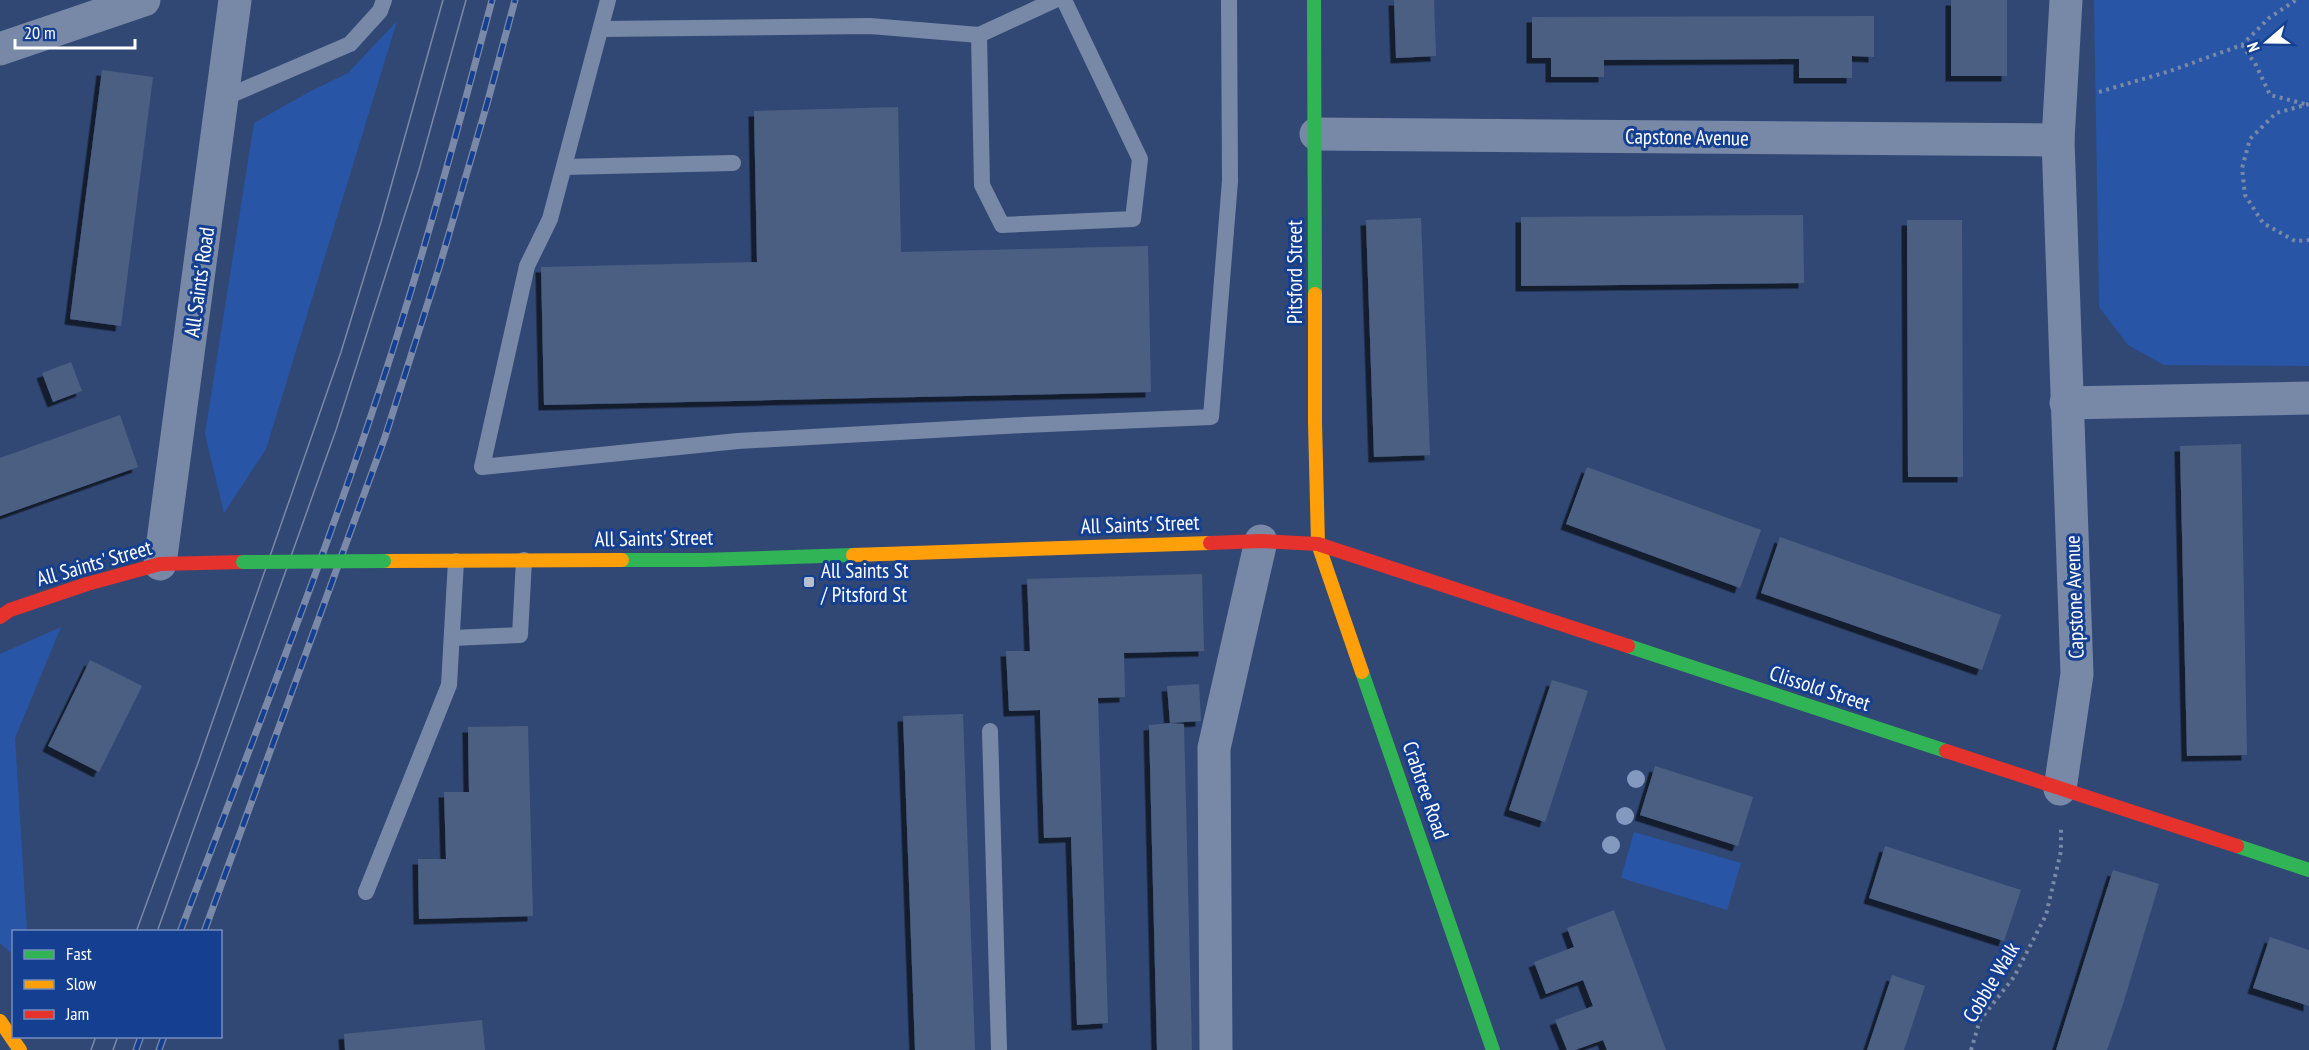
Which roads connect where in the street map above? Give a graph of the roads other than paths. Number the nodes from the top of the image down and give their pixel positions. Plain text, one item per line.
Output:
1 (144, 0) edge
2 (236, 0) edge
3 (384, 0) edge
4 (608, 0) edge
5 (1055, 0) edge
6 (1064, 0) edge
7 (1229, 0) edge
8 (1314, 0) edge
9 (2066, 0) edge
10 (601, 29) junction
11 (979, 35) junction
12 (0, 49) edge
13 (224, 98) junction
14 (1316, 134) junction
15 (2058, 140) junction
16 (733, 163) dead end
17 (564, 167) junction
18 (2309, 398) edge
19 (2066, 403) junction
20 (1261, 541) junction
21 (1318, 544) junction
22 (524, 560) junction
23 (456, 561) junction
24 (160, 564) junction
25 (0, 617) edge
26 (452, 638) junction
27 (990, 731) dead end
28 (2060, 789) junction
29 (2309, 870) edge
30 (366, 892) dead end
31 (999, 1050) edge
32 (1216, 1050) edge
33 (1493, 1050) edge

1 - 12 street
2 - 13 street, All Saints' Road
3 - 13 lane
4 - 10 lane
5 - 11 lane
6 - 11 lane
7 - 17 lane
8 - 14 street, Pitsford Street
9 - 15 street, Capstone Avenue
10 - 11 lane
10 - 17 lane
13 - 24 street, All Saints' Road
14 - 15 street, Capstone Avenue
14 - 21 street, Pitsford Street
15 - 19 street, Capstone Avenue
16 - 17 lane
18 - 19 street
19 - 28 street, Capstone Avenue
20 - 21 street, All Saints' Street
20 - 22 street, All Saints' Street
20 - 32 street
21 - 28 street, Clissold Street
21 - 33 street, Crabtree Road
22 - 23 street, All Saints' Street
22 - 26 lane
23 - 24 street, All Saints' Street, bridge
23 - 26 lane
24 - 25 street, All Saints' Street
26 - 30 lane
27 - 31 lane
28 - 29 street, Clissold Street

